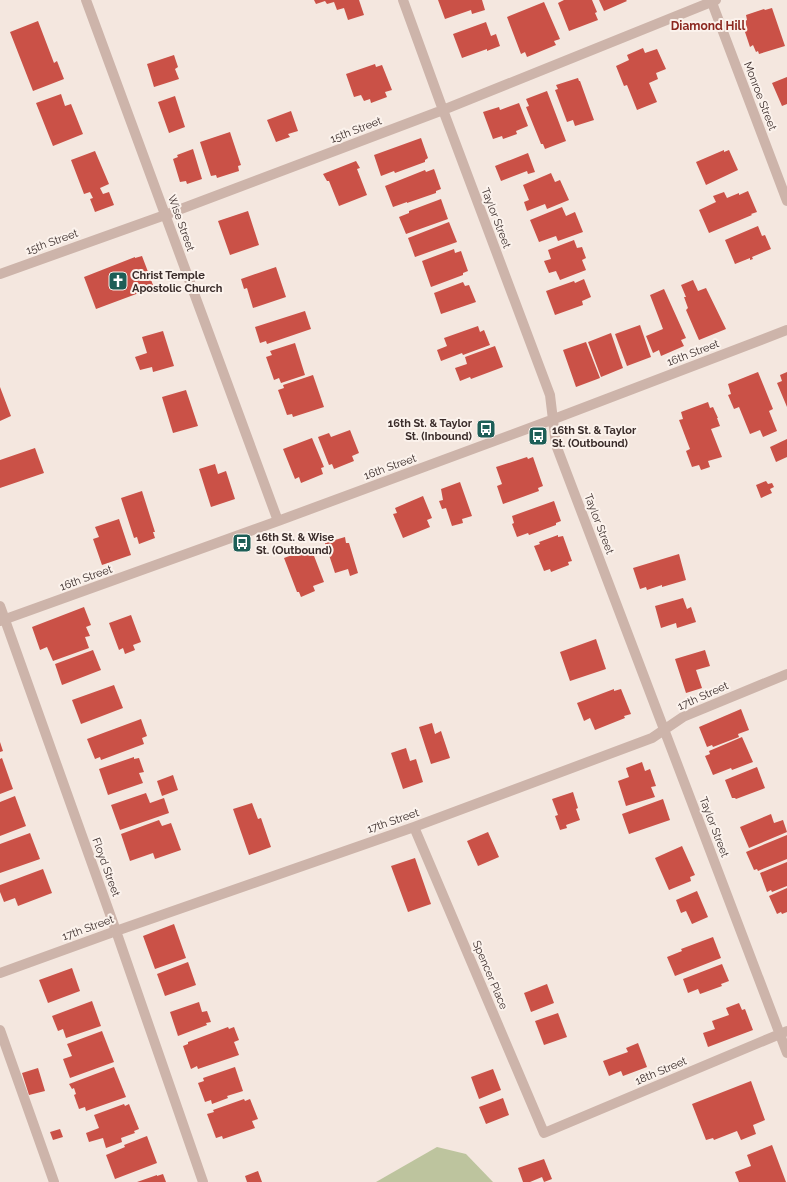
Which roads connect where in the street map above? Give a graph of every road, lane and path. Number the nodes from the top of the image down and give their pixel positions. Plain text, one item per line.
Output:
1 (86, 0) edge
2 (403, 0) edge
3 (713, 1) edge
4 (443, 110) junction
5 (787, 201) edge
6 (165, 215) junction
7 (0, 274) edge
8 (787, 330) edge
9 (554, 419) junction
10 (278, 521) junction
11 (0, 606) edge
12 (2, 620) edge
13 (787, 674) edge
14 (664, 730) junction
15 (414, 827) junction
16 (116, 931) junction
17 (0, 973) edge
18 (0, 1030) edge
19 (783, 1032) edge
20 (787, 1053) edge
21 (544, 1133) joint
22 (54, 1182) edge
23 (203, 1182) edge

1 - 6 street, Wise Street
2 - 4 street, Taylor Street
3 - 4 street, 15th Street
3 - 5 street, Monroe Street
4 - 6 street, 15th Street
4 - 9 street, Taylor Street
6 - 7 street, 15th Street
6 - 10 street, Wise Street
8 - 9 street, 16th Street
9 - 10 street, 16th Street
9 - 14 street, Taylor Street
10 - 12 street, 16th Street
11 - 12 street, Floyd Street
12 - 16 street, Floyd Street
13 - 14 street, 17th Street
14 - 15 street, 17th Street
14 - 19 street, Taylor Street
15 - 16 street, 17th Street
15 - 21 street, Spencer Place
16 - 17 street, 17th Street
16 - 23 street, Floyd Street
18 - 22 street
19 - 20 street, Taylor Street
19 - 21 street, 18th Street

